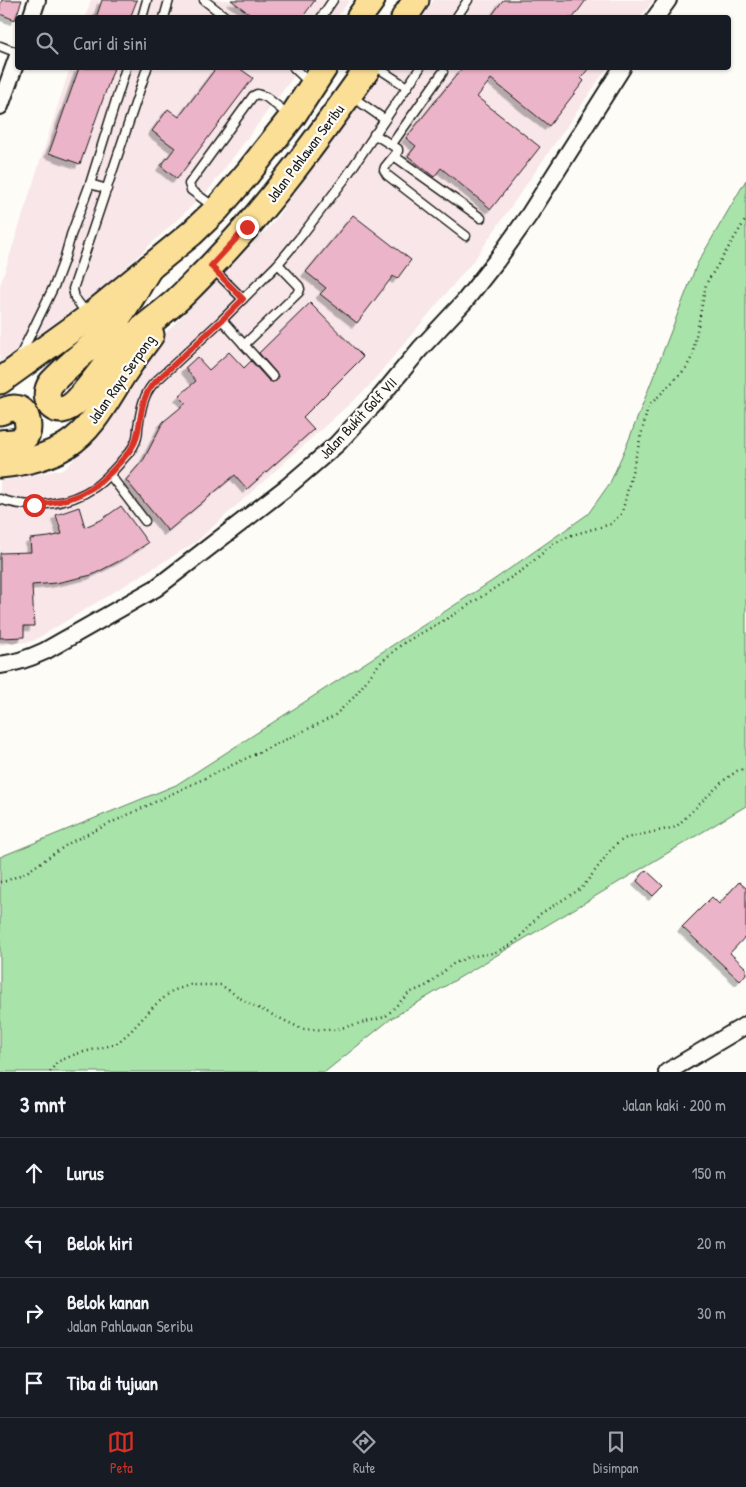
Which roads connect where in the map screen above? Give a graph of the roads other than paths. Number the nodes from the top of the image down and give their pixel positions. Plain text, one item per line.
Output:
1 (37, 0) edge
2 (147, 0) edge
3 (169, 0) edge
4 (204, 0) edge
5 (332, 0) edge
6 (372, 0) edge
7 (416, 0) edge
8 (468, 0) edge
9 (668, 0) edge
10 (32, 15) edge
11 (143, 15) edge
12 (165, 15) edge
13 (223, 15) edge
14 (323, 15) edge
15 (362, 15) edge
16 (406, 15) edge
17 (458, 15) edge
18 (657, 15) edge
19 (0, 46) edge
20 (15, 53) edge
21 (15, 63) edge
22 (125, 70) edge
23 (146, 70) edge
24 (300, 70) edge
25 (367, 70) edge
26 (381, 70) edge
27 (419, 70) edge
28 (621, 70) edge
29 (443, 72) dead end
30 (318, 76) edge
31 (407, 87) junction
32 (348, 95) junction
33 (0, 106) edge
34 (292, 117) junction
35 (384, 119) junction
36 (374, 134) junction
37 (392, 144) junction
38 (394, 156) junction
39 (90, 184) junction
40 (108, 189) junction
41 (217, 209) junction
42 (481, 218) dead end
43 (466, 236) dead end
44 (278, 264) junction
45 (211, 266) junction
46 (150, 268) junction
47 (243, 299) junction
48 (176, 300) junction
49 (89, 317) junction
50 (222, 320) junction
51 (244, 345) junction
52 (5, 377) edge
53 (273, 377) dead end
54 (0, 412) edge
55 (0, 443) edge
56 (0, 465) edge
57 (110, 475) junction
58 (0, 499) edge
59 (145, 521) dead end
60 (0, 664) edge
61 (746, 1025) edge
62 (681, 1067) edge
63 (667, 1072) edge

1 - 10 street
2 - 11 lane
3 - 12 lane
4 - 13 lane
5 - 14 lane
6 - 15 main road
7 - 16 main road
8 - 17 lane
9 - 18 street
19 - 20 lane
21 - 33 street
22 - 39 lane
23 - 40 lane
24 - 30 lane
25 - 32 main road, Jalan Pahlawan Seribu
26 - 31 lane
27 - 31 lane
28 - 60 street, Jalan Bukit Golf VII
29 - 37 lane
30 - 34 main road
31 - 35 lane
32 - 35 lane
32 - 45 main road, Jalan Pahlawan Seribu
34 - 41 main road
34 - 41 lane
35 - 36 lane
36 - 37 lane
36 - 44 lane
37 - 38 lane
38 - 42 lane
38 - 43 lane
39 - 40 lane
39 - 52 lane
40 - 49 lane
41 - 46 main road
44 - 47 lane
44 - 51 lane
45 - 47 lane
45 - 48 main road, Jalan Pahlawan Seribu
46 - 48 main road
46 - 49 main road
47 - 50 lane
48 - 56 main road, Jalan Raya Serpong
49 - 52 main road
50 - 51 lane
50 - 57 lane
51 - 53 lane
54 - 55 main road
57 - 58 lane
57 - 59 lane
61 - 62 street
62 - 63 street

